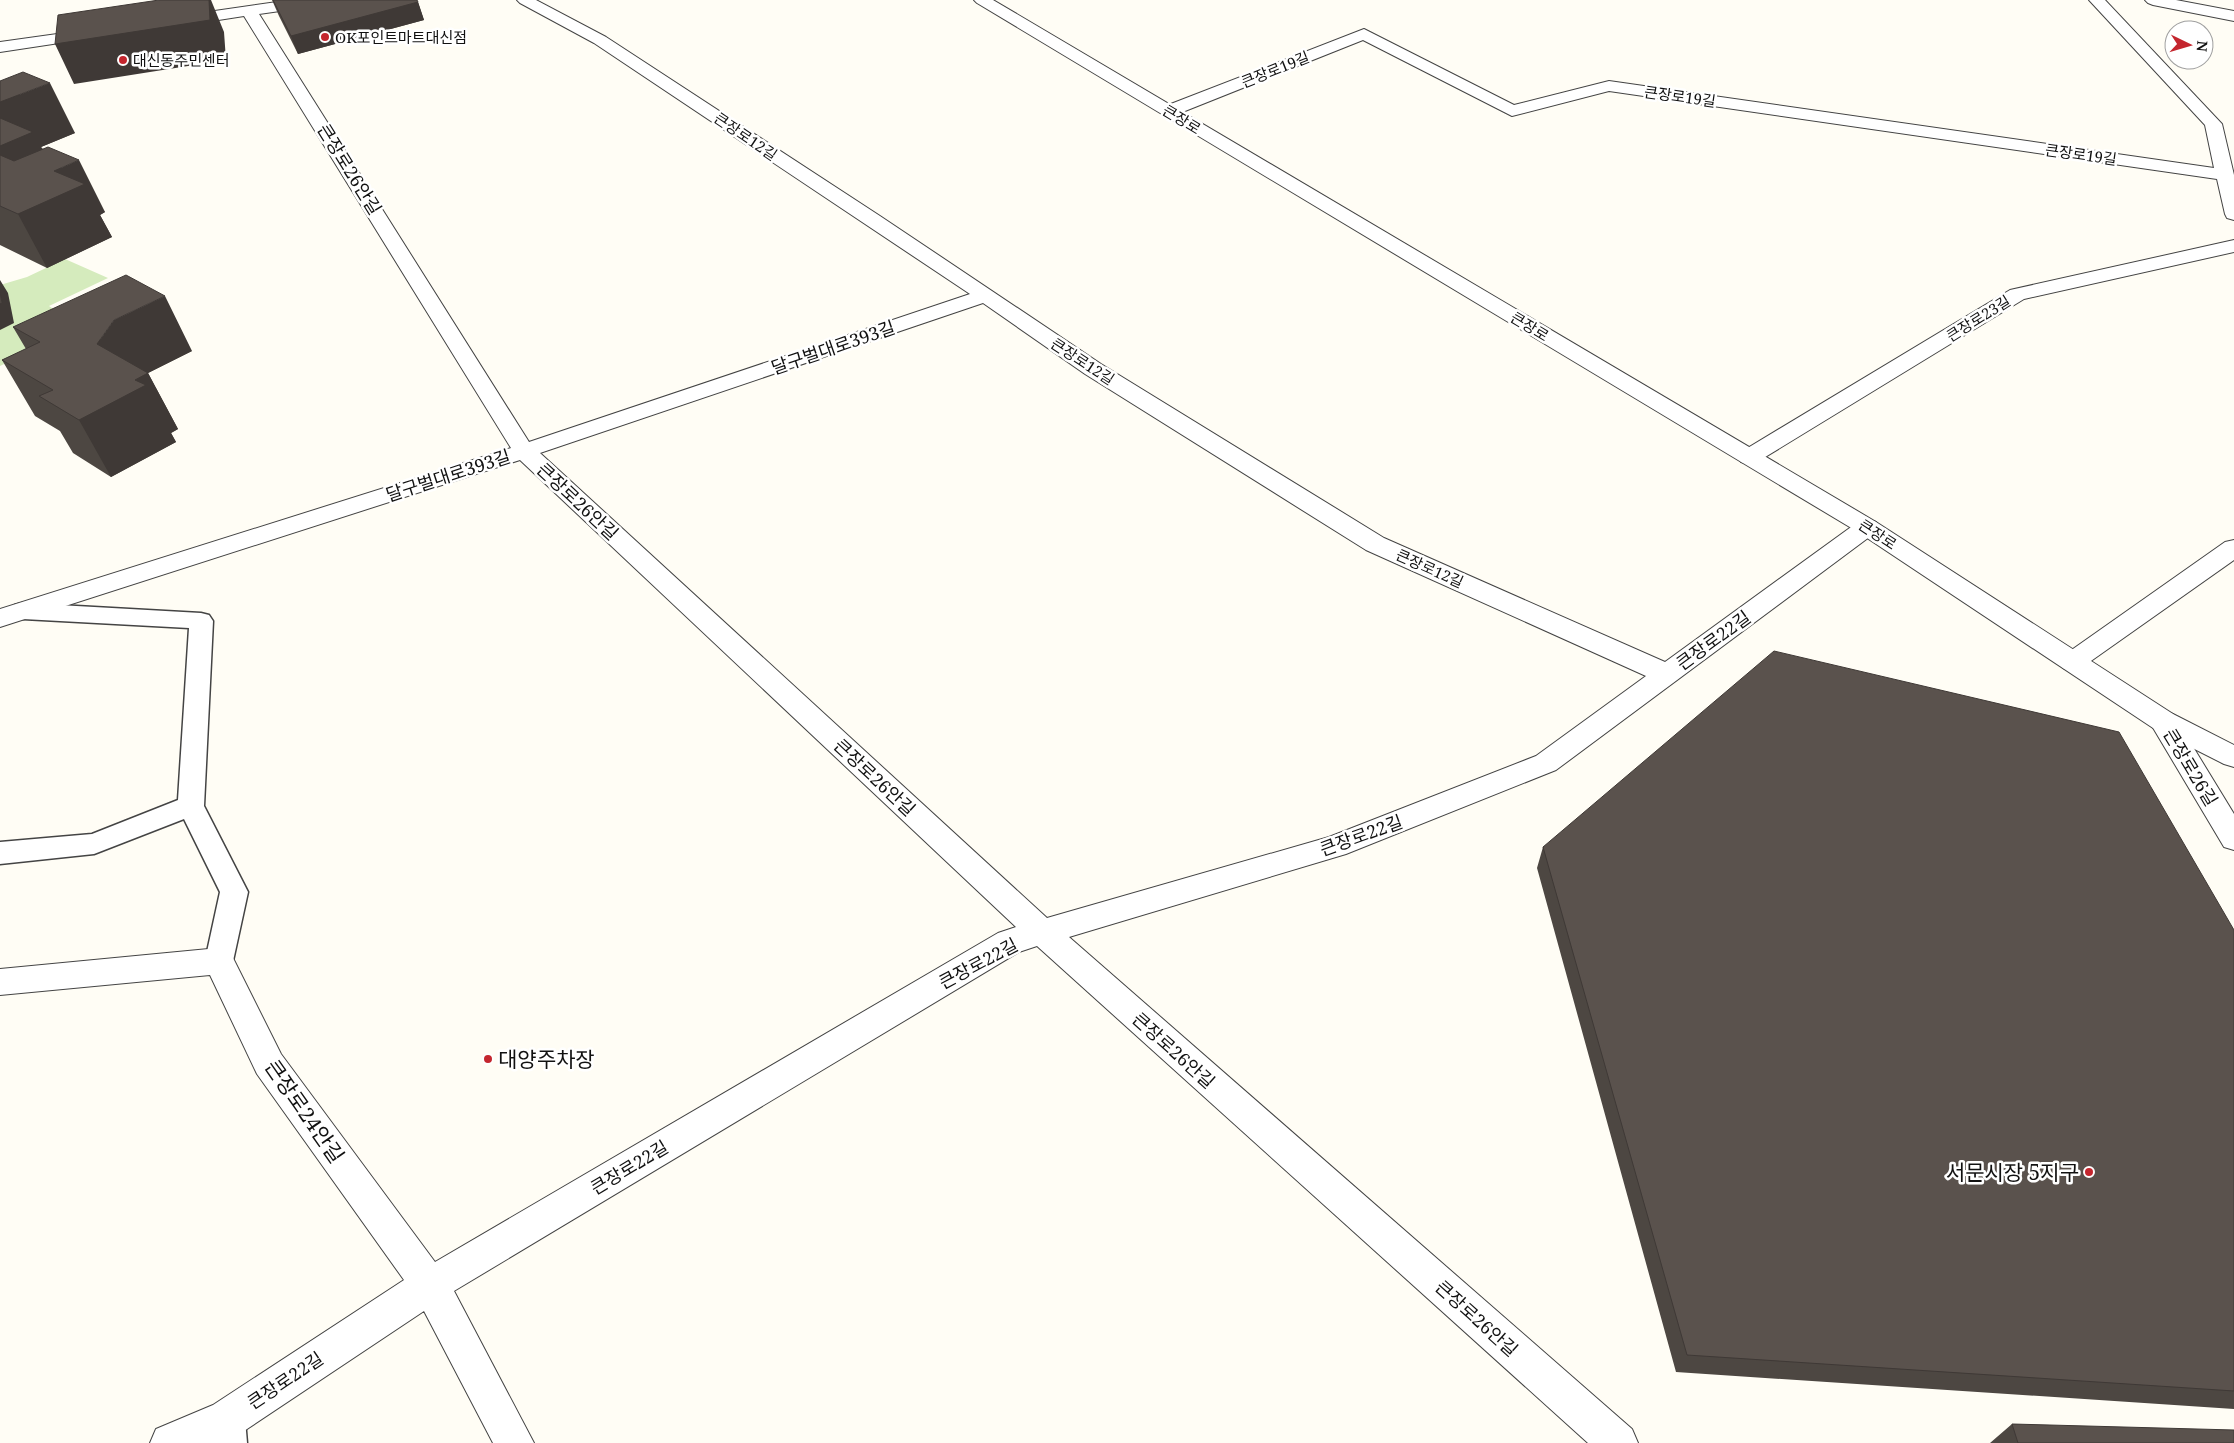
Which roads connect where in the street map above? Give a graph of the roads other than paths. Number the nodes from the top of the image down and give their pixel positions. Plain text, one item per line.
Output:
1 (322, 0) edge
2 (525, 0) edge
3 (982, 0) edge
4 (2097, 0) edge
5 (2153, 0) edge
6 (249, 11) junction
7 (2234, 16) edge
8 (164, 23) edge
9 (106, 32) edge
10 (0, 47) edge
11 (1169, 111) junction
12 (2224, 175) junction
13 (2234, 214) edge
14 (2234, 246) edge
15 (985, 296) junction
16 (524, 451) junction
17 (1749, 457) junction
18 (1867, 527) junction
19 (2234, 548) edge
20 (24, 611) junction
21 (0, 618) edge
22 (2072, 662) junction
23 (1667, 674) junction
24 (2163, 721) junction
25 (2234, 757) edge
26 (191, 806) junction
27 (2234, 839) edge
28 (0, 853) edge
29 (1043, 933) junction
30 (219, 961) junction
31 (0, 982) edge
32 (430, 1284) junction
33 (228, 1431) edge
34 (170, 1443) edge
35 (514, 1443) edge
36 (1618, 1443) edge

1 - 6 street
2 - 15 street, 큰장로12길
3 - 11 street, 큰장로
4 - 12 street
5 - 7 street
6 - 8 street
6 - 16 street, 큰장로26안길
9 - 10 street
11 - 12 street, 큰장로19길
11 - 17 street, 큰장로
12 - 13 street
14 - 17 street, 큰장로23길
15 - 16 street, 달구벌대로393길
15 - 23 street, 큰장로12길
16 - 20 street, 달구벌대로393길
16 - 29 street, 큰장로26안길
17 - 18 street, 큰장로
18 - 22 street, 큰장로
18 - 23 street, 큰장로22길
19 - 22 street
20 - 21 street, 달구벌대로393길
20 - 26 lane, 달구벌대로393길
22 - 24 street, 큰장로
23 - 29 street, 큰장로22길
24 - 25 street, 큰장로
24 - 27 street, 큰장로26길
26 - 28 lane
26 - 30 lane, 달구벌대로393길
29 - 32 street, 큰장로22길
29 - 36 street, 큰장로26안길
30 - 31 street
30 - 32 street, 큰장로24안길
32 - 33 street, 큰장로22길
32 - 35 street, 큰장로24안길
33 - 34 street, 큰장로22길

